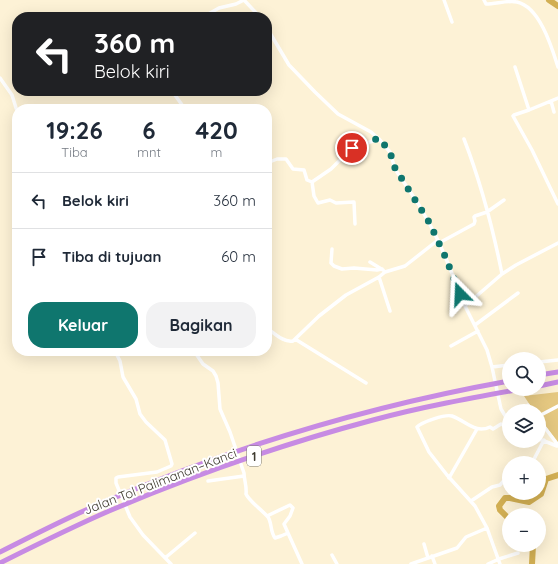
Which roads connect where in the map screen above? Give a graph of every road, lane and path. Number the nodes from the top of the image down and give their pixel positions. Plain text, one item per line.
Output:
1 (244, 0) edge
2 (444, 0) edge
3 (484, 0) edge
4 (211, 12) edge
5 (255, 12) edge
6 (452, 22) dead end
7 (272, 36) edge
8 (515, 66) dead end
9 (558, 67) edge
10 (0, 78) edge
11 (12, 95) edge
12 (558, 98) edge
13 (551, 101) junction
14 (529, 110) junction
15 (554, 112) dead end
16 (379, 138) junction
17 (464, 139) dead end
18 (274, 160) edge
19 (312, 182) junction
20 (504, 200) dead end
21 (558, 204) edge
22 (487, 212) junction
23 (355, 224) dead end
24 (438, 241) junction
25 (558, 243) edge
26 (332, 249) dead end
27 (370, 262) dead end
28 (384, 271) junction
29 (502, 274) junction
30 (379, 277) junction
31 (518, 294) dead end
32 (465, 306) junction
33 (390, 311) dead end
34 (474, 325) junction
35 (478, 331) junction
36 (272, 332) edge
37 (295, 339) junction
38 (452, 346) dead end
39 (118, 356) edge
40 (197, 356) edge
41 (558, 360) edge
42 (546, 361) edge
43 (502, 366) edge
44 (492, 367) junction
45 (558, 372) edge
46 (546, 374) edge
47 (502, 382) edge
48 (558, 382) edge
49 (366, 383) dead end
50 (546, 385) edge
51 (502, 393) edge
52 (558, 406) edge
53 (502, 411) edge
54 (546, 412) edge
55 (502, 424) edge
56 (546, 429) edge
57 (477, 430) junction
58 (546, 441) edge
59 (558, 445) edge
60 (244, 475) junction
61 (449, 478) junction
62 (208, 481) dead end
63 (502, 483) edge
64 (471, 500) junction
65 (267, 516) junction
66 (487, 528) junction
67 (195, 533) dead end
68 (288, 533) junction
69 (172, 544) dead end
70 (424, 544) dead end
71 (176, 549) junction
72 (0, 552) edge
73 (518, 553) dead end
74 (332, 555) dead end
75 (432, 556) junction
76 (165, 558) junction
77 (428, 558) junction
78 (499, 558) junction
79 (0, 563) edge
80 (171, 564) edge
81 (302, 564) edge
82 (337, 564) edge
83 (411, 564) edge
84 (436, 564) edge
85 (488, 564) edge
86 (500, 564) edge

1 - 4 street
1 - 5 street
2 - 6 street
3 - 9 street
7 - 16 street
8 - 14 street
10 - 11 street
12 - 13 street
13 - 14 street
13 - 15 street
14 - 21 street
16 - 19 street
16 - 24 street
17 - 22 street
18 - 19 street
19 - 23 street
20 - 22 street
22 - 24 street
22 - 29 street
24 - 28 street
24 - 32 street
25 - 29 street
26 - 28 street
27 - 28 street
28 - 30 street
29 - 32 street
30 - 33 street
30 - 37 street
31 - 34 street
32 - 34 street
34 - 35 street
35 - 38 street
35 - 44 street
36 - 37 street
37 - 49 street
39 - 76 street
40 - 60 street
41 - 42 street
43 - 44 street
44 - 53 street
45 - 46 highway
47 - 72 highway, Jalan Tol Palimanan–Kanci / 1
48 - 50 highway
51 - 79 highway, Jalan Tol Palimanan–Kanci / 1
52 - 54 street
55 - 57 street
56 - 59 street
57 - 61 street
57 - 61 street
58 - 59 street
60 - 62 street
60 - 65 street
61 - 64 street
63 - 64 street
64 - 66 street
65 - 68 street
65 - 68 street
66 - 75 street
66 - 78 street
67 - 71 street
68 - 81 street
69 - 71 street
70 - 77 street
71 - 76 street
73 - 78 street
74 - 82 street
75 - 77 street
75 - 84 street
76 - 80 street
77 - 83 street
78 - 85 street
78 - 86 street

